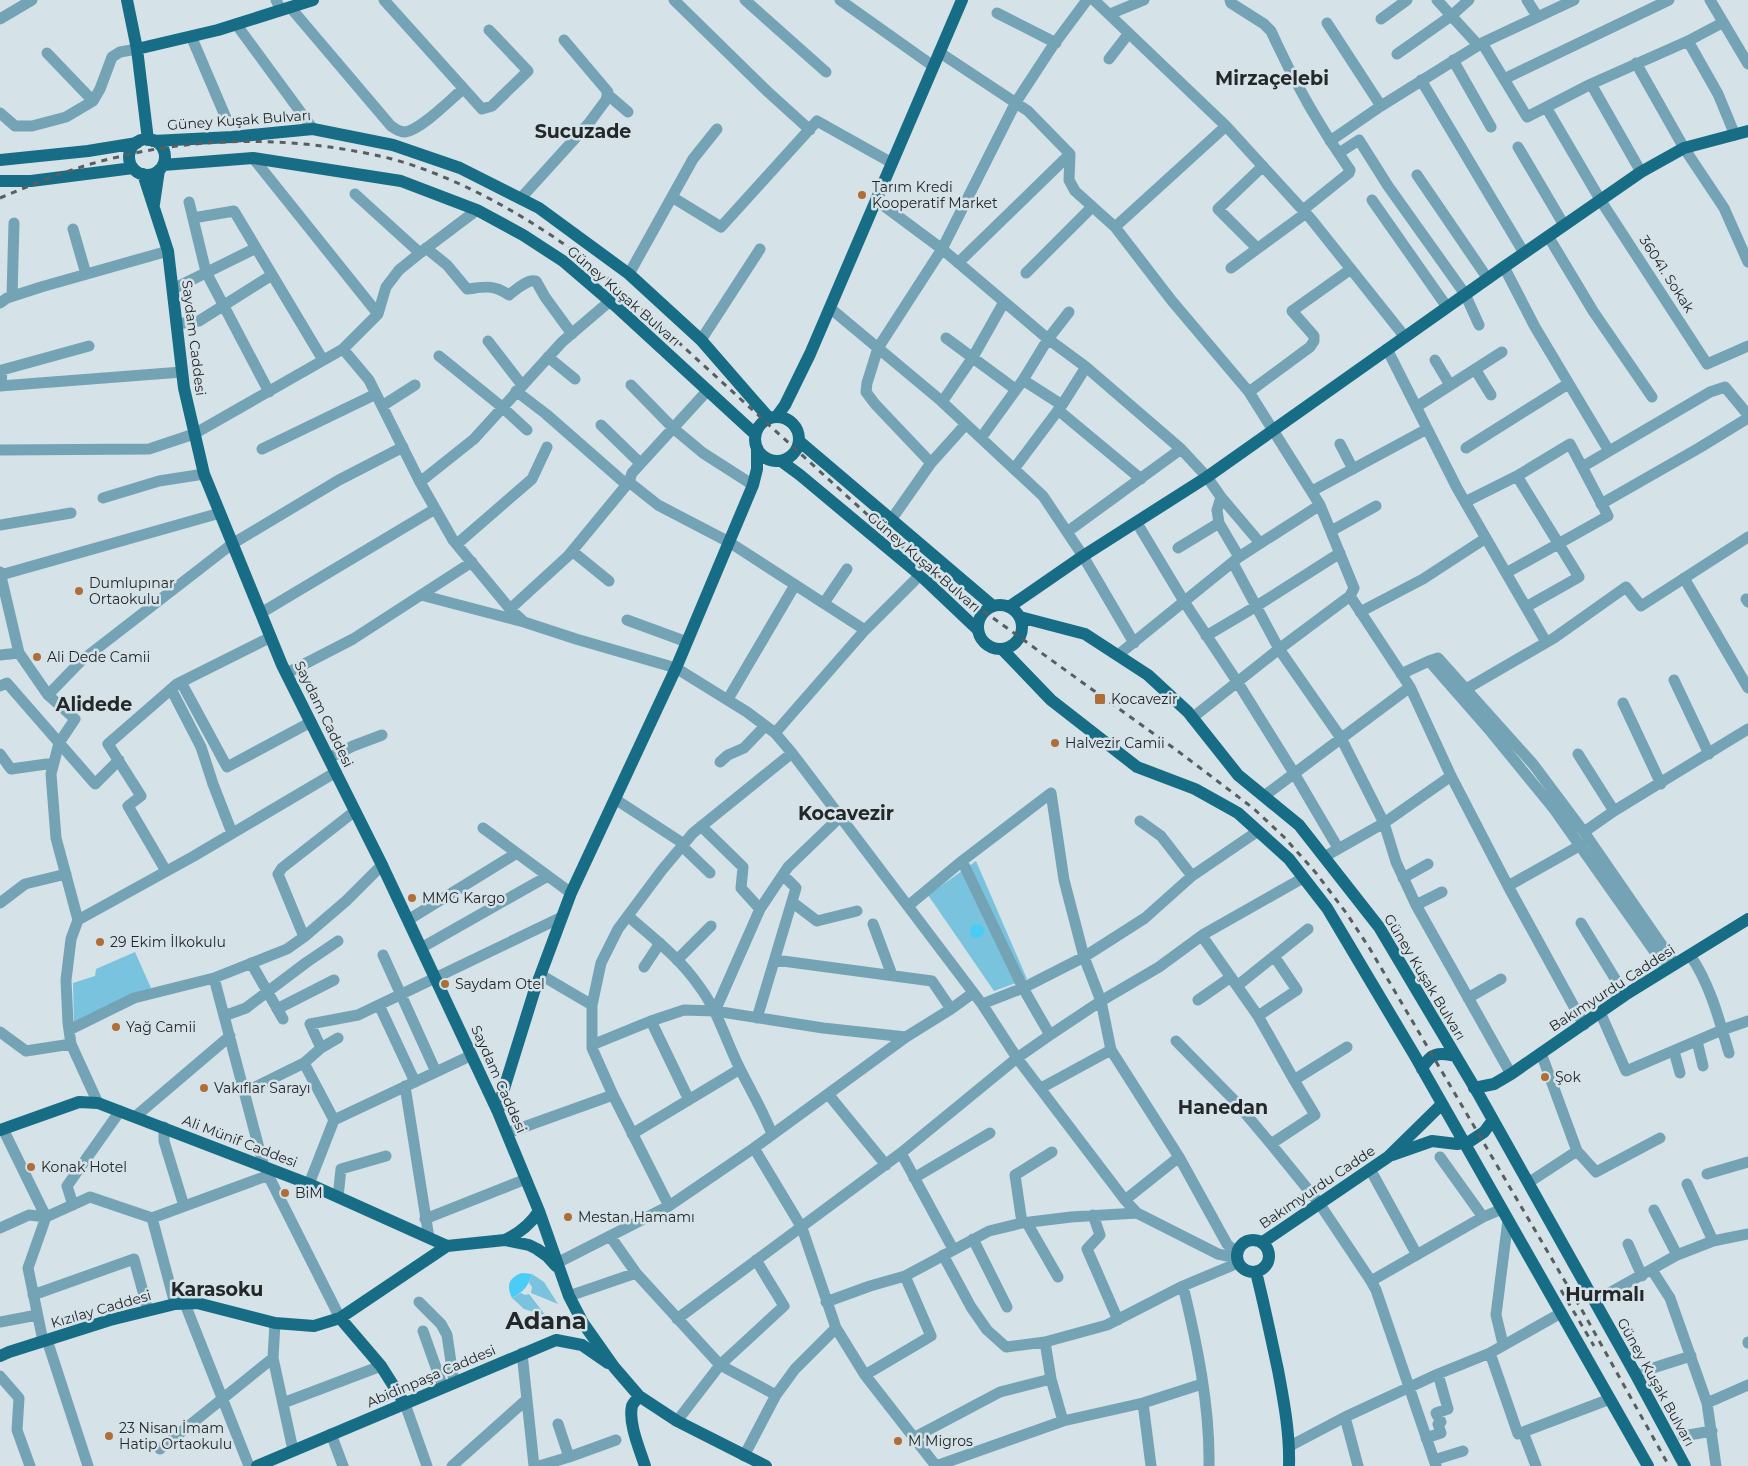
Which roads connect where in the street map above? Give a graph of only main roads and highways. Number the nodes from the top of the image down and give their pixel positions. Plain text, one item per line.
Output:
1 (127, 0) edge
2 (313, 0) edge
3 (962, 0) edge
4 (282, 6) edge
5 (137, 49) junction
6 (1742, 133) edge
7 (146, 141) junction
8 (0, 160) edge
9 (161, 168) junction
10 (138, 171) junction
11 (0, 181) edge
12 (154, 206) junction
13 (785, 405) junction
14 (773, 417) junction
15 (791, 421) junction
16 (755, 434) junction
17 (799, 441) junction
18 (757, 449) junction
19 (777, 461) junction
20 (757, 469) junction
21 (993, 606) junction
22 (1009, 606) junction
23 (1020, 617) junction
24 (977, 629) junction
25 (1002, 650) junction
26 (1748, 920) edge
27 (1456, 1056) junction
28 (1422, 1069) junction
29 (1494, 1084) junction
30 (1474, 1088) junction
31 (1482, 1100) junction
32 (1442, 1104) junction
33 (498, 1112) junction
34 (1493, 1120) junction
35 (2, 1129) edge
36 (1464, 1143) junction
37 (1388, 1157) junction
38 (539, 1211) junction
39 (506, 1240) junction
40 (1263, 1242) junction
41 (447, 1246) junction
42 (558, 1266) junction
43 (1256, 1272) junction
44 (340, 1318) junction
45 (0, 1356) edge
46 (614, 1367) junction
47 (639, 1396) junction
48 (405, 1404) junction
49 (257, 1466) edge
50 (645, 1466) edge
51 (766, 1466) edge
52 (1289, 1466) edge
53 (1648, 1466) edge
54 (1685, 1466) edge

1 - 5 main road
2 - 4 main road
3 - 13 main road
4 - 5 main road
5 - 7 main road
6 - 22 main road
7 - 8 main road, Güney Kuşak Bulvarı
7 - 9 main road
7 - 10 main road
7 - 14 main road, Güney Kuşak Bulvarı
9 - 10 main road
9 - 12 main road
9 - 16 main road, Güney Kuşak Bulvarı
10 - 11 main road
10 - 12 main road, Saydam Caddesi
12 - 33 main road, Saydam Caddesi
13 - 14 main road
13 - 15 main road
14 - 15 main road
14 - 16 main road
15 - 17 main road
16 - 18 main road
17 - 19 main road
17 - 21 main road, Güney Kuşak Bulvarı
18 - 19 main road
18 - 20 main road
19 - 20 main road
19 - 24 main road, Güney Kuşak Bulvarı
20 - 33 main road
21 - 22 main road
21 - 24 main road
22 - 23 main road
23 - 25 main road
23 - 27 main road, Güney Kuşak Bulvarı
24 - 25 main road
25 - 28 main road
26 - 29 main road, Bakımyurdu Caddesi
27 - 28 main road
27 - 30 main road, Güney Kuşak Bulvarı
28 - 32 main road
29 - 30 main road
29 - 31 main road
30 - 31 main road, Güney Kuşak Bulvarı
31 - 34 main road, Güney Kuşak Bulvarı
32 - 36 main road
32 - 37 main road
33 - 38 main road, Saydam Caddesi
34 - 36 main road
34 - 54 main road, Güney Kuşak Bulvarı
35 - 41 main road, Ali Münif Caddesi
36 - 37 main road
36 - 53 main road
37 - 40 main road, Bakımyurdu Cadde
38 - 39 main road
38 - 42 main road, Saydam Caddesi
39 - 41 main road, Ali Münif Caddesi
39 - 42 main road
40 - 43 main road
40 - 43 main road
41 - 44 main road, Kızılay Caddesi
42 - 46 main road, Saydam Caddesi
43 - 52 main road
44 - 45 main road, Kızılay Caddesi
44 - 48 main road
46 - 47 main road
46 - 48 main road, Abidinpaşa Caddesi
47 - 50 main road
47 - 51 main road
48 - 49 main road, Abidinpaşa Caddesi

